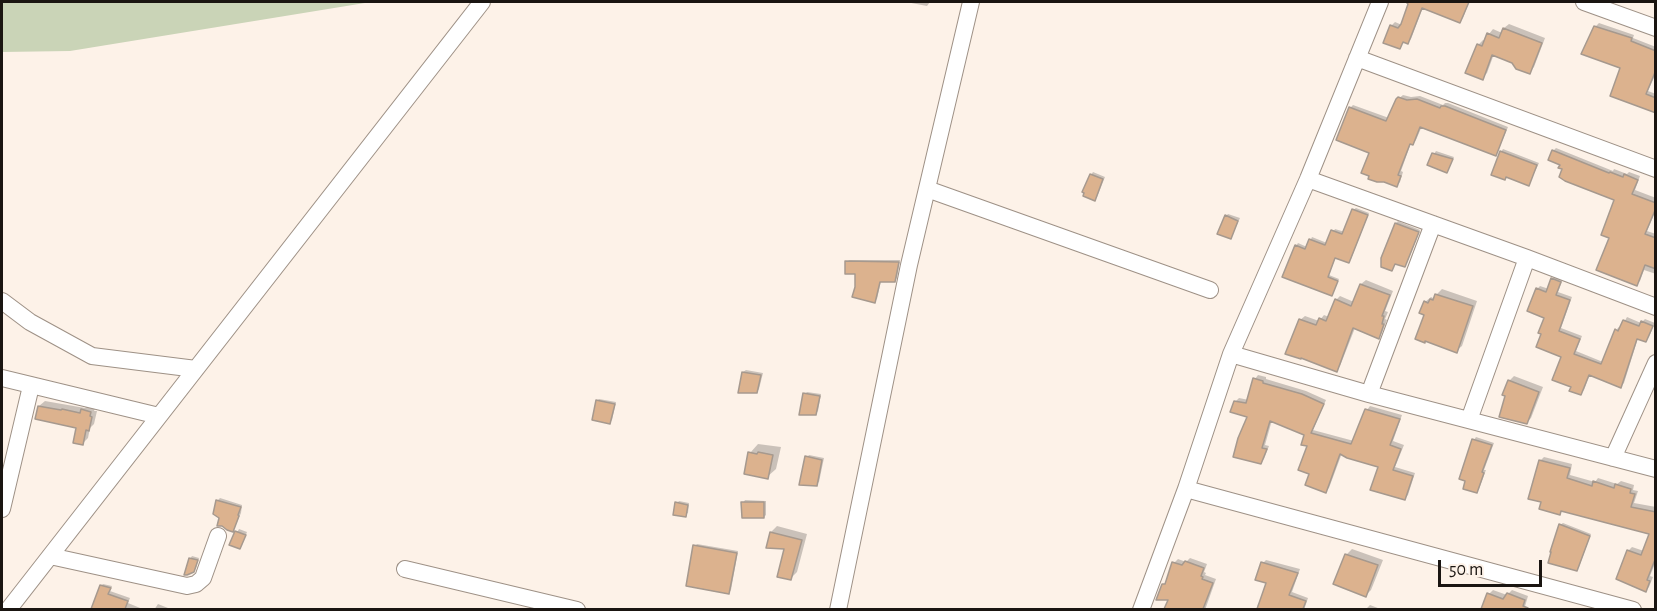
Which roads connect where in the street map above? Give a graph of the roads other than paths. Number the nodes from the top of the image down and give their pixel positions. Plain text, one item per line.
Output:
1 (482, 2) edge
2 (971, 2) edge
3 (1380, 2) edge
4 (1584, 2) edge
5 (1656, 28) edge
6 (1357, 58) junction
7 (1656, 169) edge
8 (1308, 179) junction
9 (927, 189) junction
10 (1433, 224) junction
11 (1527, 258) junction
12 (1210, 290) dead end
13 (2, 301) edge
14 (1656, 307) edge
15 (1231, 354) junction
16 (1656, 363) edge
17 (196, 369) junction
18 (2, 378) edge
19 (31, 386) junction
20 (1369, 394) junction
21 (159, 416) junction
22 (1469, 420) junction
23 (1613, 458) junction
24 (1656, 469) edge
25 (1186, 489) junction
26 (2, 510) edge
27 (218, 536) dead end
28 (50, 556) junction
29 (405, 569) dead end
30 (8, 609) edge
31 (577, 609) edge
32 (838, 609) edge
33 (1141, 609) edge
34 (1633, 609) edge

1 - 17 street
2 - 9 street
3 - 6 street
4 - 5 street
6 - 7 street
6 - 8 street
8 - 10 street
8 - 15 street
9 - 12 street
9 - 32 street
10 - 11 street
10 - 20 street
11 - 14 street
11 - 22 street
13 - 17 street
15 - 20 street
15 - 25 street
16 - 23 street
17 - 21 street
18 - 19 street
19 - 21 street
19 - 26 street
20 - 22 street
21 - 28 street
22 - 23 street
23 - 24 street
25 - 33 street
25 - 34 street
27 - 28 street
28 - 30 street
29 - 31 street

